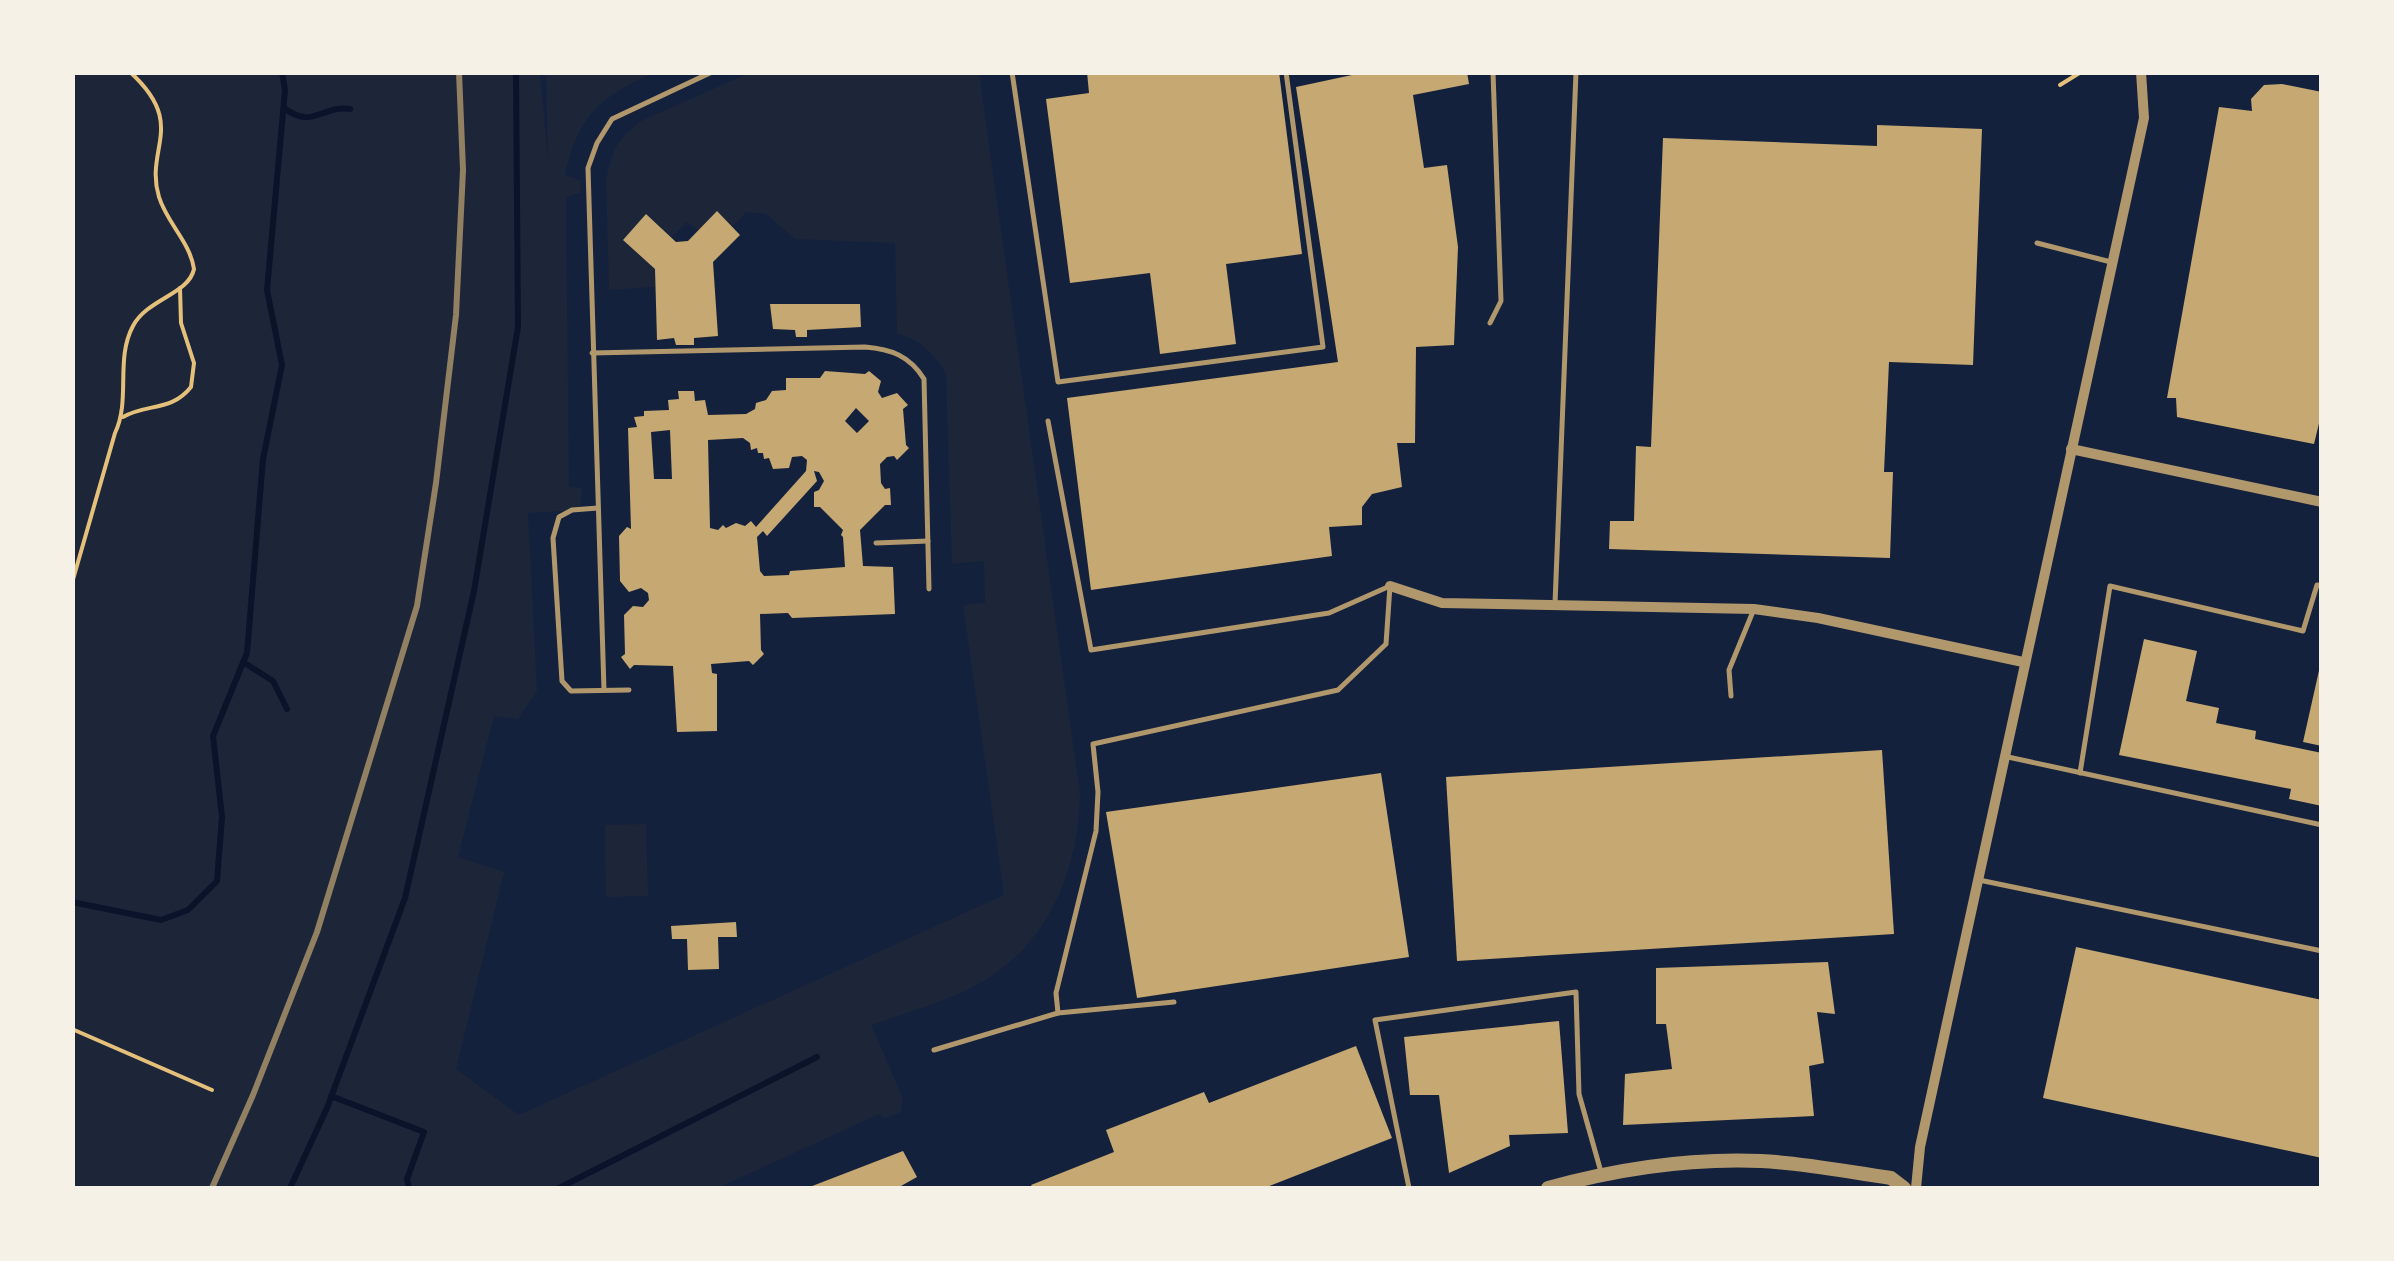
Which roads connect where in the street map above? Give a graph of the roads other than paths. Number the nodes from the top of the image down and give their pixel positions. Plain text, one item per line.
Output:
1 (712, 72) edge
2 (1012, 72) edge
3 (1286, 72) edge
4 (1492, 72) edge
5 (1576, 72) edge
6 (2141, 72) edge
7 (2037, 243) dead end
8 (2112, 262) junction
9 (1490, 323) dead end
10 (592, 352) junction
11 (1048, 421) dead end
12 (2071, 449) junction
13 (2322, 502) edge
14 (598, 508) junction
15 (928, 541) junction
16 (876, 543) dead end
17 (1390, 586) junction
18 (2322, 586) edge
19 (929, 589) dead end
20 (1555, 606) junction
21 (1754, 609) junction
22 (2023, 662) junction
23 (604, 690) junction
24 (629, 690) dead end
25 (1732, 696) dead end
26 (2005, 757) junction
27 (2080, 773) junction
28 (2322, 825) edge
29 (1979, 880) junction
30 (2322, 951) edge
31 (1174, 1002) dead end
32 (1058, 1013) junction
33 (934, 1050) dead end
34 (1602, 1175) junction
35 (1410, 1188) edge
36 (1548, 1188) edge
37 (1904, 1188) edge
38 (1916, 1188) edge

1 - 10 lane
2 - 3 lane
4 - 9 lane
5 - 20 lane
6 - 8 street
7 - 8 lane
8 - 12 street
10 - 14 lane
10 - 15 lane
11 - 17 lane
12 - 13 street
12 - 22 street
14 - 23 lane
14 - 23 lane
15 - 16 lane
15 - 19 lane
17 - 20 street
17 - 32 lane
18 - 27 lane
20 - 21 street
21 - 22 street
21 - 25 lane
22 - 26 street
23 - 24 lane
26 - 27 lane
26 - 29 street
27 - 28 lane
29 - 30 lane
29 - 38 street
31 - 32 lane
32 - 33 lane
34 - 35 lane
34 - 36 street
34 - 37 street

